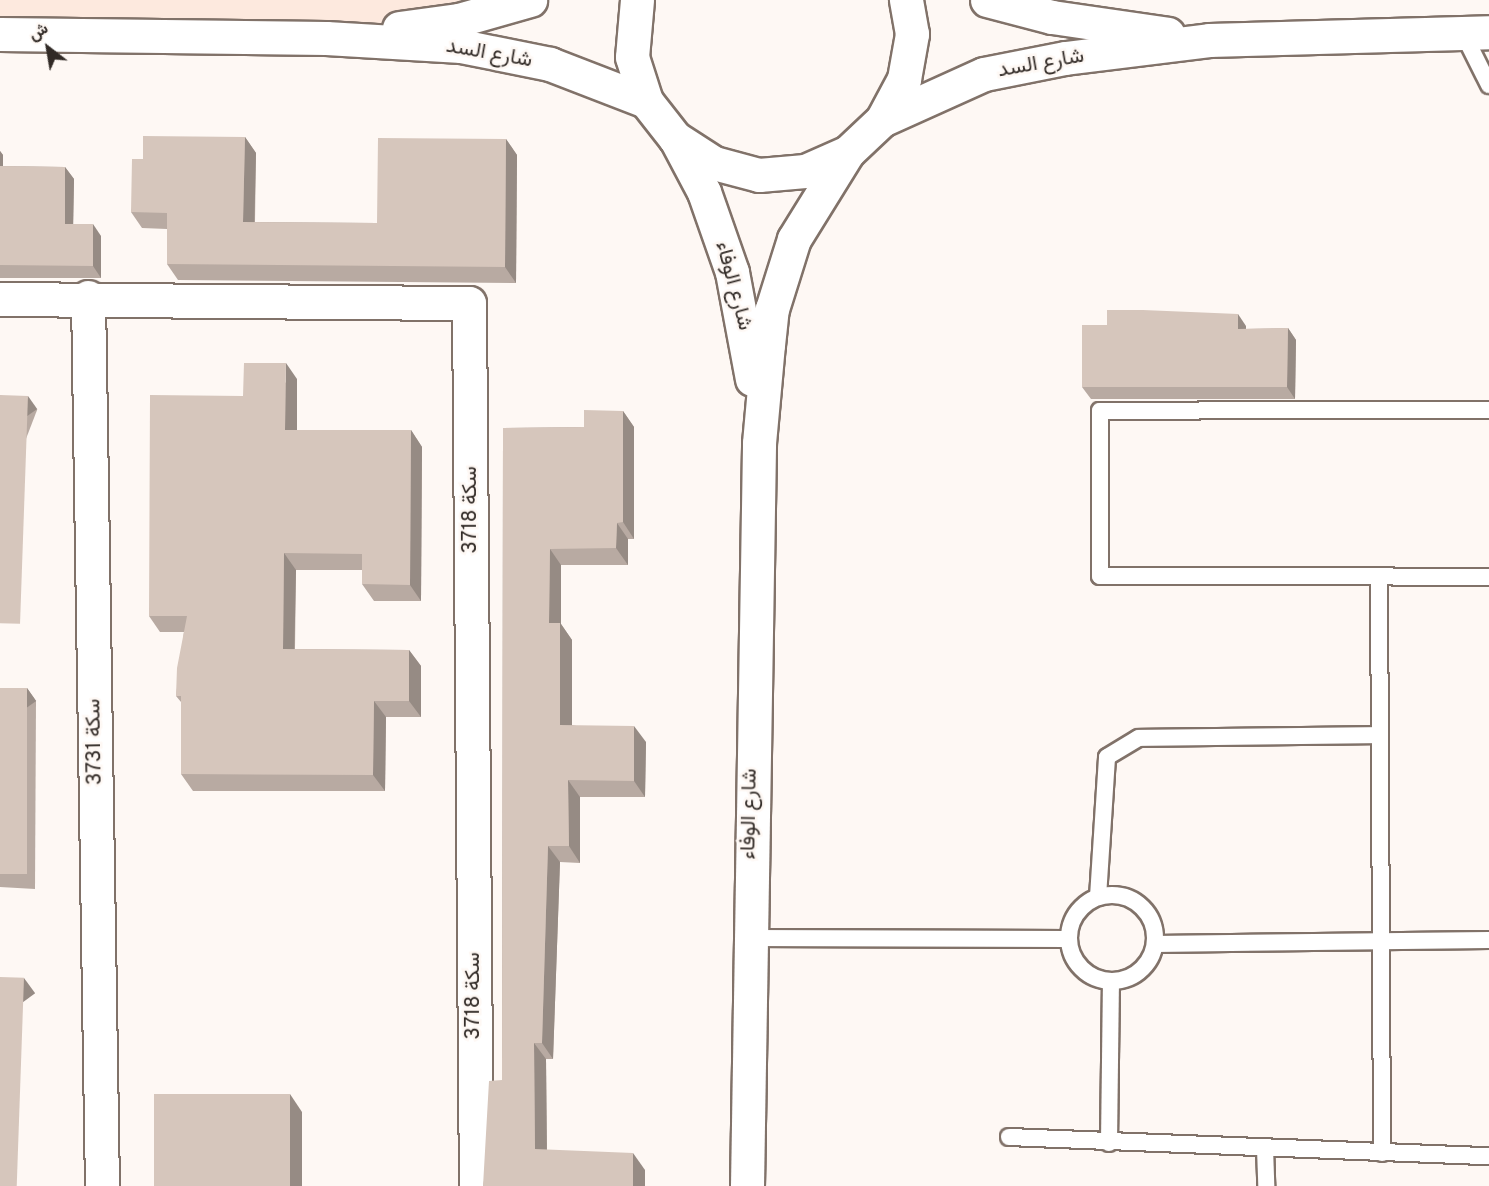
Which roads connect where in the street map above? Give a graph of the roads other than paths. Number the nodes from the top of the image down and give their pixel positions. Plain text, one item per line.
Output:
1 (530, 0) edge
2 (637, 0) edge
3 (906, 0) edge
4 (987, 0) edge
5 (0, 34) edge
6 (1476, 34) edge
7 (326, 38) junction
8 (1209, 40) junction
9 (1489, 85) edge
10 (646, 101) junction
11 (882, 120) junction
12 (675, 138) junction
13 (848, 152) junction
14 (88, 297) junction
15 (0, 299) edge
16 (1489, 410) edge
17 (759, 443) junction
18 (1379, 577) junction
19 (1489, 577) edge
20 (1378, 735) junction
21 (1098, 897) junction
22 (747, 938) junction
23 (1068, 939) junction
24 (1378, 940) junction
25 (1489, 940) edge
26 (1155, 944) junction
27 (1111, 982) junction
28 (1009, 1137) dead end
29 (1108, 1143) junction
30 (1265, 1148) junction
31 (1382, 1153) junction
32 (1489, 1156) edge
33 (102, 1186) edge
34 (476, 1186) edge
35 (747, 1186) edge
36 (1266, 1186) edge

1 - 7 street, شارع السد
2 - 10 street
3 - 11 street
4 - 8 street, شارع السد
5 - 7 street, شارع السد
6 - 8 street, شارع السد
6 - 9 lane
7 - 10 street, شارع السد
8 - 11 street, شارع السد
10 - 12 street
11 - 13 street
12 - 13 street
12 - 17 street, شارع الوفاء
13 - 17 street, شارع الوفاء
14 - 15 street, سكة 3718
14 - 33 street, سكة 3731
14 - 34 street, سكة 3718
16 - 18 lane
17 - 22 street, شارع الوفاء
18 - 19 lane
18 - 20 lane
20 - 21 lane
20 - 24 lane
21 - 23 lane
21 - 26 lane
22 - 23 lane
22 - 35 street, شارع الوفاء
23 - 27 lane
24 - 25 lane
24 - 26 lane
24 - 31 lane
26 - 27 lane
27 - 29 lane
28 - 29 lane
29 - 30 lane
30 - 31 lane
30 - 36 lane
31 - 32 lane

